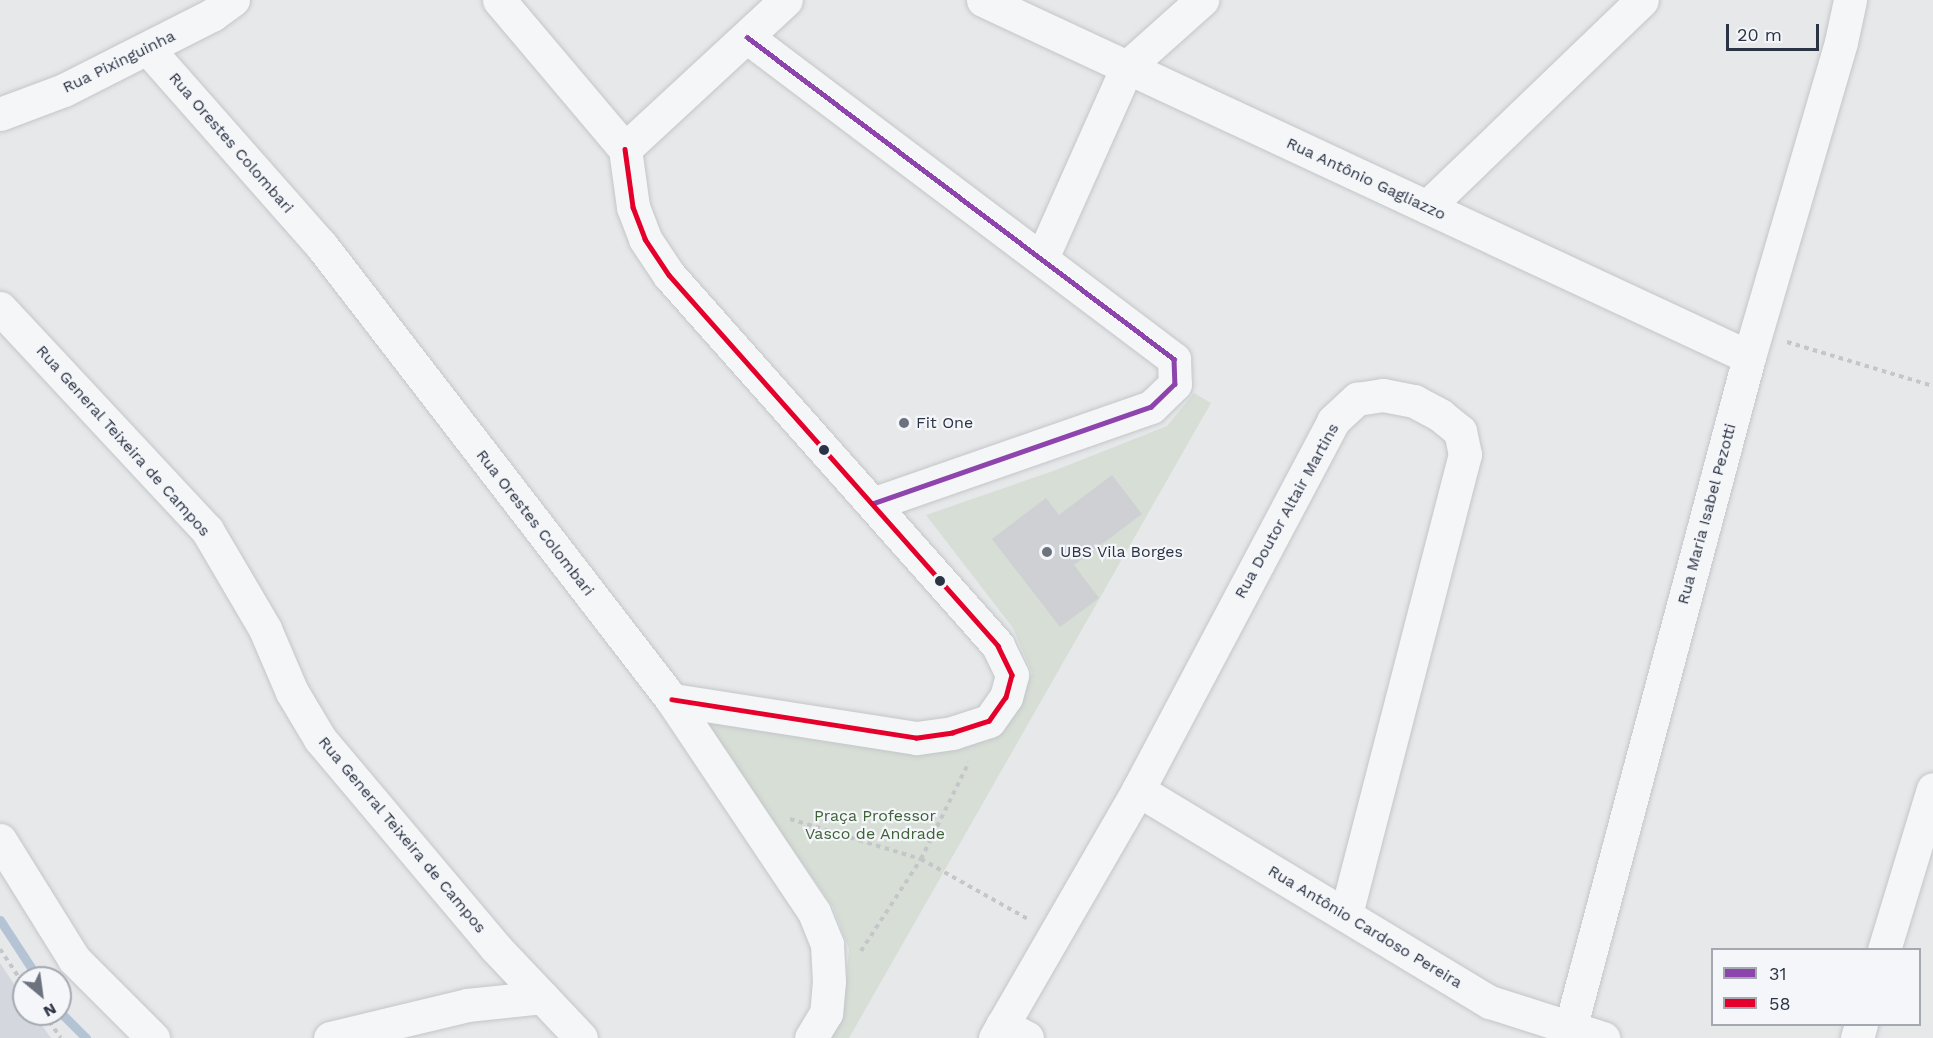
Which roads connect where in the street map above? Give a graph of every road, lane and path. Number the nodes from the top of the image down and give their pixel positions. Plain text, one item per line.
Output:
1 (233, 0) edge
2 (499, 0) edge
3 (786, 0) edge
4 (983, 0) edge
5 (1202, 0) edge
6 (1642, 0) edge
7 (1850, 0) edge
8 (747, 37) junction
9 (148, 49) junction
10 (1127, 68) junction
11 (0, 114) edge
12 (625, 149) junction
13 (1427, 207) junction
14 (1042, 258) junction
15 (0, 308) edge
16 (1752, 345) junction
17 (1933, 386) edge
18 (873, 504) junction
19 (672, 700) junction
20 (989, 721) junction
21 (1933, 789) edge
22 (1138, 790) junction
23 (742, 804) junction
24 (0, 840) edge
25 (921, 859) junction
26 (1346, 915) junction
27 (1055, 934) junction
28 (864, 947) dead end
29 (1885, 948) edge
30 (0, 950) edge
31 (12, 968) edge
32 (543, 997) junction
33 (1570, 1029) junction
34 (1008, 1034) edge
35 (153, 1038) edge
36 (330, 1038) edge
37 (581, 1038) edge
38 (811, 1038) edge
39 (1604, 1038) edge

1 - 9 street, Rua Pixinguinha
2 - 12 street
3 - 8 street
4 - 10 street, Rua Antônio Gagliazzo
5 - 10 street
6 - 13 street
7 - 16 street, Rua Maria Isabel Pezotti
8 - 12 street
8 - 14 street
9 - 11 street, Rua Pixinguinha
9 - 19 street, Rua Orestes Colombari
10 - 13 street, Rua Antônio Gagliazzo
10 - 14 street
12 - 18 street
13 - 16 street, Rua Antônio Gagliazzo
14 - 18 street
15 - 32 street, Rua General Teixeira de Campos
16 - 17 path
16 - 33 street, Rua Maria Isabel Pezotti
18 - 20 street
19 - 20 street
19 - 23 street, Rua Orestes Colombari
20 - 25 path
21 - 29 street
22 - 26 street, Rua Antônio Cardoso Pereira
22 - 26 street, Rua Doutor Altair Martins
22 - 27 street, Rua Doutor Altair Martins
23 - 25 path
23 - 38 street, Rua Orestes Colombari
24 - 35 street
25 - 27 path
25 - 28 path
26 - 33 street, Rua Antônio Cardoso Pereira
27 - 34 street, Rua Doutor Altair Martins
30 - 31 path
32 - 36 street
32 - 37 street, Rua General Teixeira de Campos
33 - 39 street, Rua Antônio Cardoso Pereira

